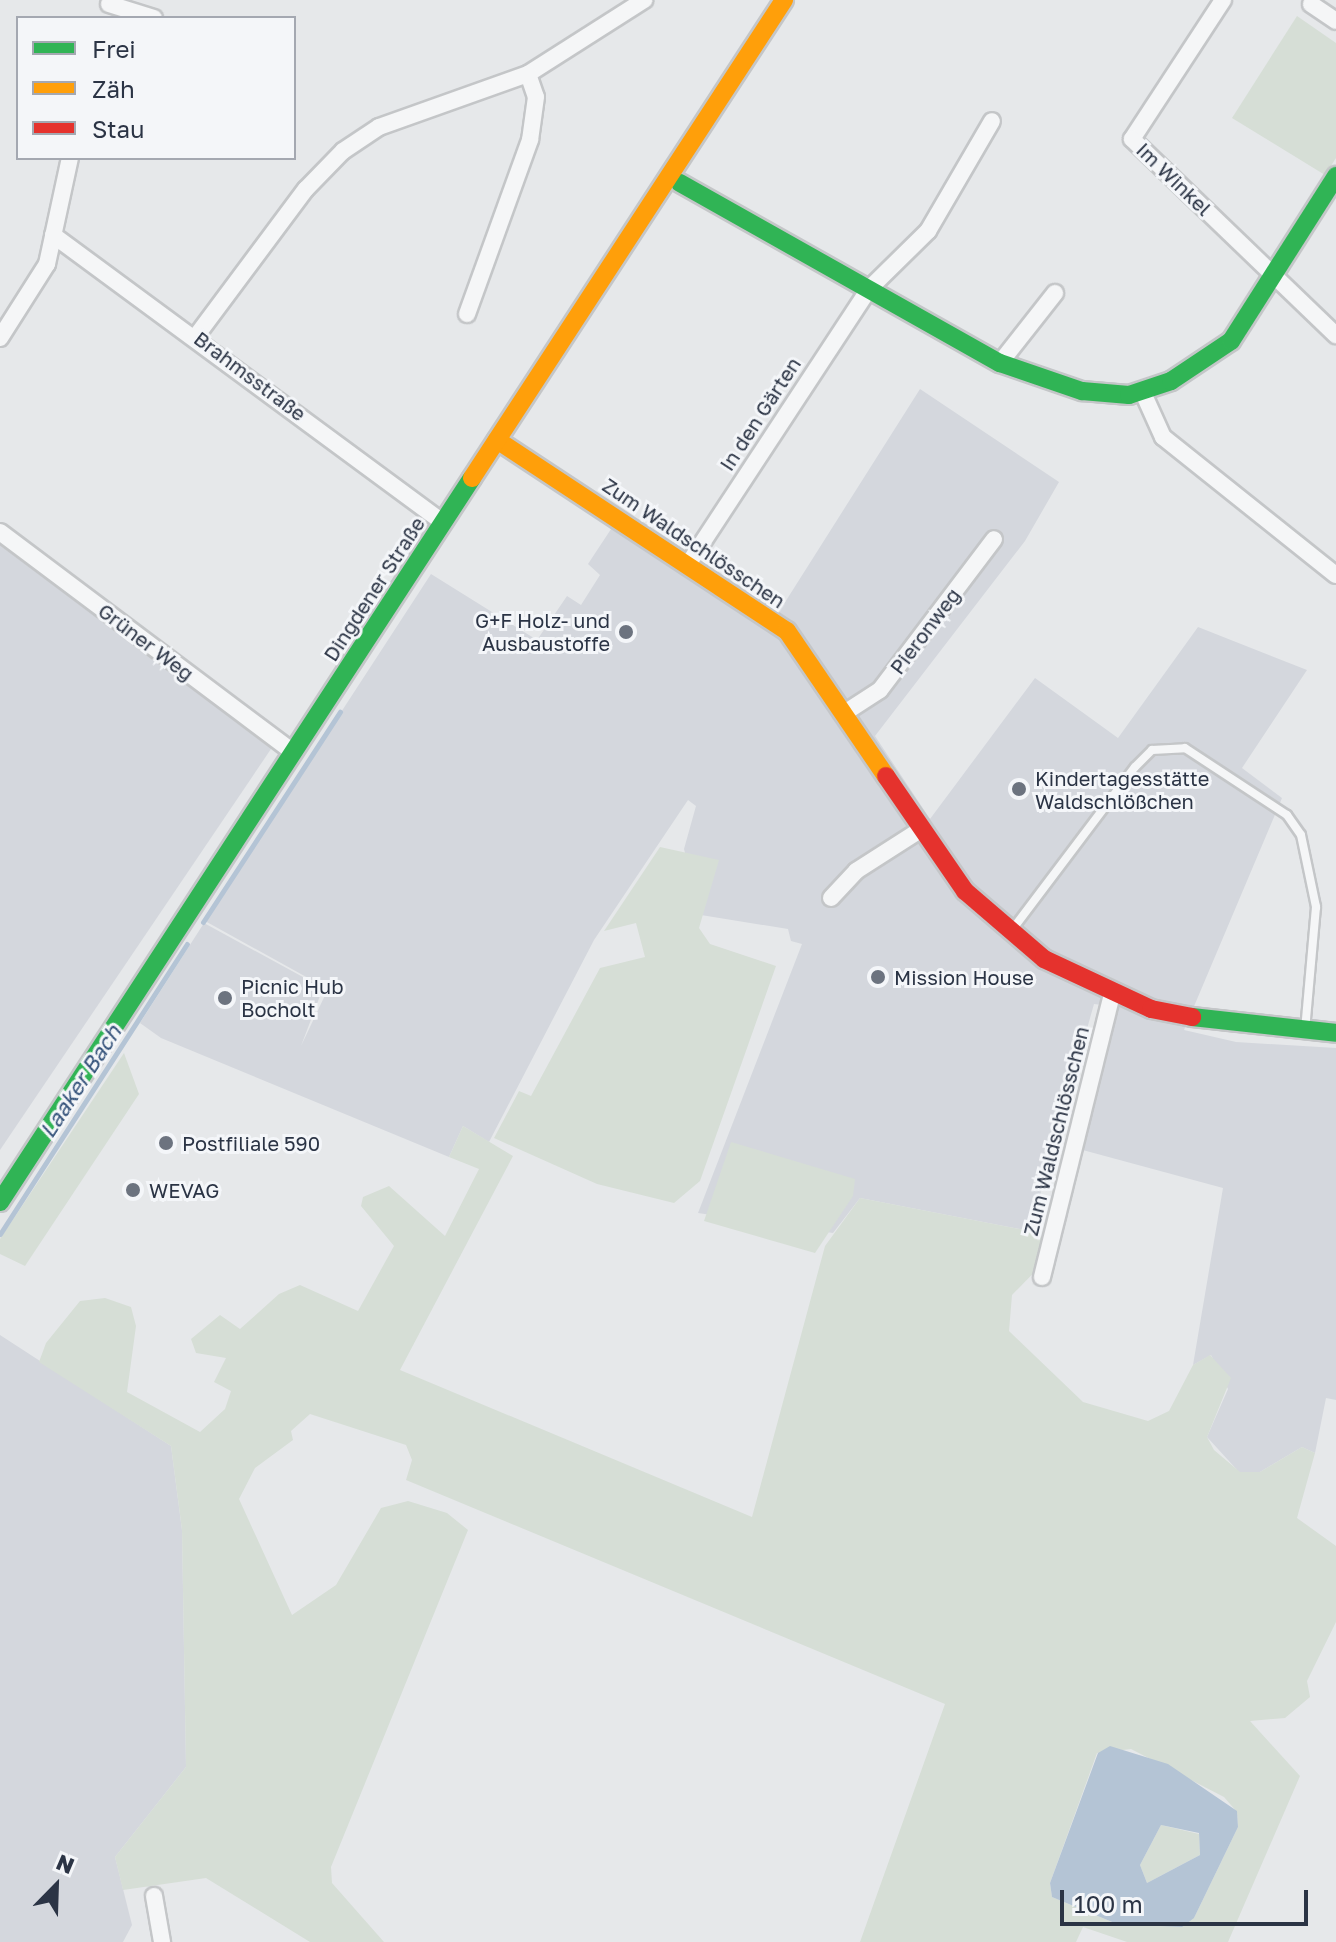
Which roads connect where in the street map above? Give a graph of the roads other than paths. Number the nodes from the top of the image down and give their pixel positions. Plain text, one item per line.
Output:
1 (644, 0) edge
2 (784, 0) edge
3 (1223, 0) edge
4 (1311, 4) dead end
5 (109, 7) edge
6 (146, 16) edge
7 (1336, 21) edge
8 (528, 74) junction
9 (992, 121) dead end
10 (70, 160) edge
11 (1336, 176) edge
12 (680, 183) dead end
13 (53, 235) junction
14 (1273, 274) junction
15 (869, 289) junction
16 (1055, 293) dead end
17 (467, 314) dead end
18 (197, 335) junction
19 (1336, 335) edge
20 (0, 338) edge
21 (1000, 363) junction
22 (1144, 395) junction
23 (497, 440) junction
24 (443, 523) junction
25 (0, 532) edge
26 (994, 539) dead end
27 (689, 563) junction
28 (1336, 575) edge
29 (846, 712) junction
30 (293, 752) junction
31 (920, 830) junction
32 (831, 898) dead end
33 (1010, 934) junction
34 (1112, 995) junction
35 (1305, 1031) junction
36 (1336, 1033) edge
37 (0, 1202) edge
38 (1042, 1277) dead end
39 (154, 1896) dead end
40 (162, 1942) edge

1 - 8 street
2 - 23 street, Dingdener Straße
3 - 14 street, Im Winkel
4 - 7 street
5 - 6 street
8 - 17 street
8 - 18 street
9 - 15 street, In den Gärten
10 - 13 street
11 - 14 street
12 - 15 street
13 - 18 street, Brahmsstraße
13 - 20 street
14 - 19 street, Im Winkel
14 - 22 street
15 - 21 street
15 - 27 street, In den Gärten
16 - 21 street
18 - 24 street, Brahmsstraße
21 - 22 street
22 - 28 street
23 - 24 street, Dingdener Straße
23 - 27 street, Zum Waldschlösschen
24 - 30 street, Dingdener Straße
25 - 30 street, Grüner Weg
26 - 29 street, Pieronweg
27 - 29 street, Zum Waldschlösschen
29 - 31 street, Zum Waldschlösschen
30 - 37 street, Dingdener Straße
31 - 32 street
31 - 33 street, Zum Waldschlösschen
33 - 34 street, Zum Waldschlösschen
33 - 35 lane
34 - 35 street, Zum Waldschlösschen
34 - 38 street, Zum Waldschlösschen
35 - 36 street, Zum Waldschlösschen
39 - 40 street

